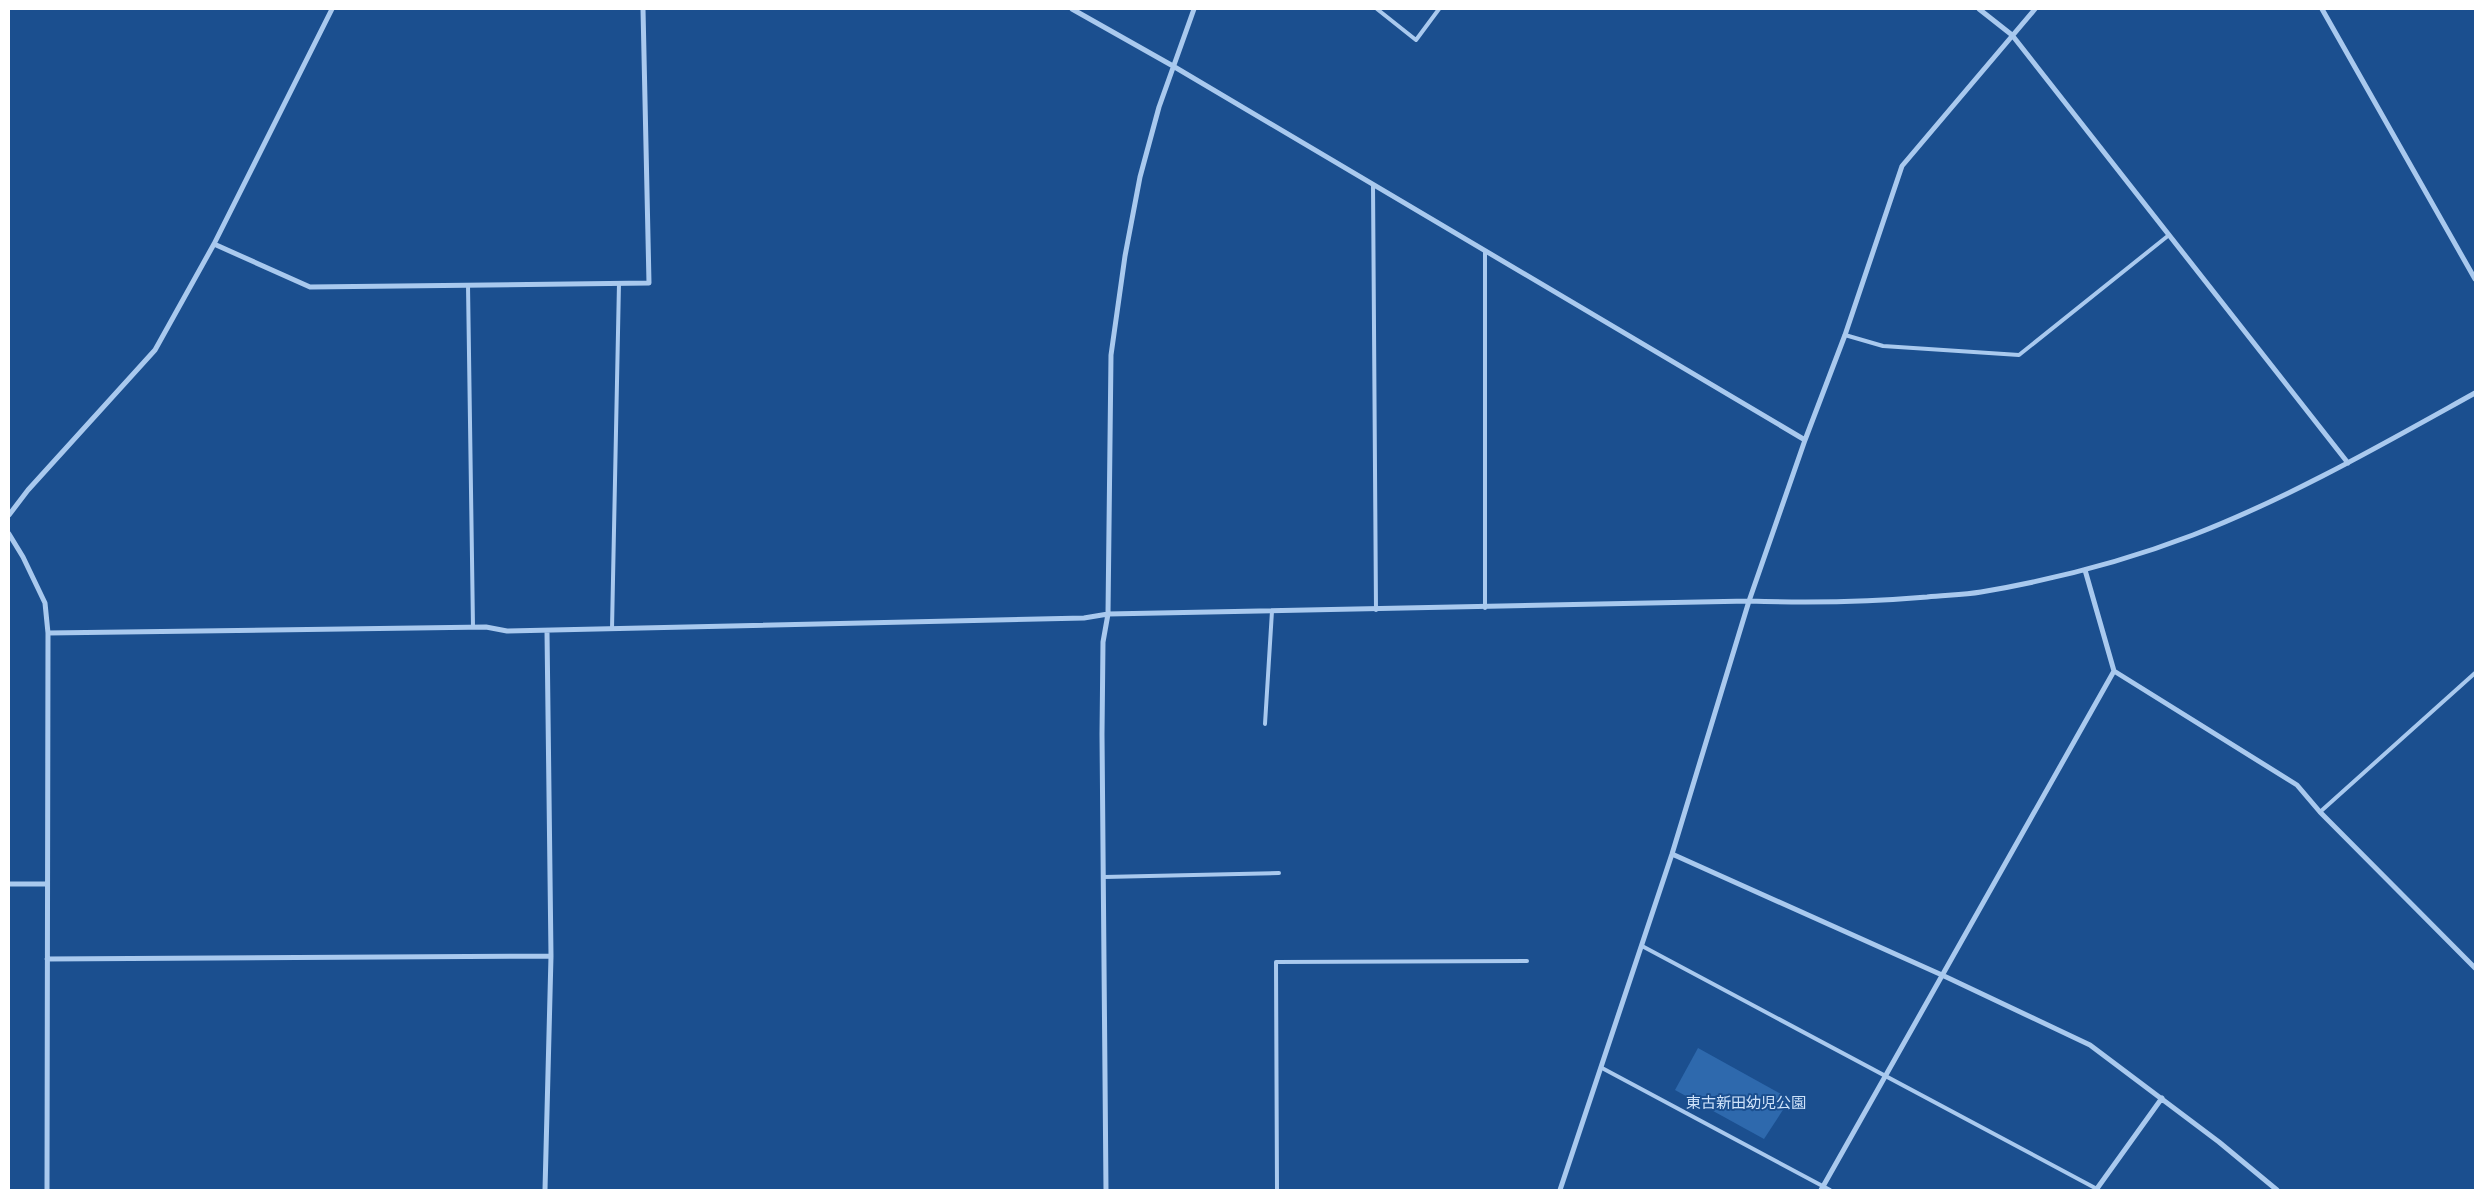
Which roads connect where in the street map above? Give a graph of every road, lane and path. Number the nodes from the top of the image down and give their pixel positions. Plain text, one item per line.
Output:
1 (332, 9) edge
2 (643, 9) edge
3 (1072, 9) edge
4 (1194, 9) edge
5 (1377, 9) edge
6 (1439, 9) edge
7 (1979, 9) edge
8 (2035, 9) edge
9 (2322, 9) edge
10 (2012, 35) junction
11 (1173, 66) junction
12 (1373, 185) junction
13 (2169, 235) junction
14 (214, 244) junction
15 (1485, 251) junction
16 (2475, 279) edge
17 (618, 283) junction
18 (468, 285) junction
19 (1844, 335) junction
20 (2475, 393) edge
21 (1805, 440) junction
22 (2348, 463) junction
23 (9, 515) edge
24 (9, 534) edge
25 (2085, 570) junction
26 (1750, 601) junction
27 (1484, 608) junction
28 (1376, 610) junction
29 (1272, 611) junction
30 (1108, 614) junction
31 (473, 627) junction
32 (612, 630) junction
33 (547, 631) junction
34 (48, 633) junction
35 (2114, 671) junction
36 (2475, 673) edge
37 (1265, 724) dead end
38 (2320, 812) junction
39 (1672, 854) junction
40 (1279, 873) dead end
41 (1104, 877) junction
42 (9, 884) edge
43 (47, 884) junction
44 (1642, 946) junction
45 (551, 956) junction
46 (47, 959) junction
47 (1527, 962) dead end
48 (2475, 968) edge
49 (1942, 974) junction
50 (1602, 1068) junction
51 (1887, 1075) junction
52 (2162, 1098) junction
53 (1822, 1188) edge
54 (2096, 1189) edge
55 (47, 1190) edge
56 (546, 1190) edge
57 (1106, 1190) edge
58 (1277, 1190) edge
59 (1560, 1190) edge
60 (1830, 1190) edge
61 (2277, 1190) edge

1 - 14 street
2 - 17 street
3 - 11 street
4 - 11 street
5 - 6 lane
7 - 10 street
8 - 10 street
9 - 16 street
10 - 13 street
10 - 19 street
11 - 12 street
11 - 30 street
12 - 15 street
12 - 28 lane
13 - 19 lane
13 - 22 street
14 - 18 street
14 - 23 street
15 - 21 street
15 - 27 lane
17 - 18 street
17 - 32 lane
18 - 31 lane
19 - 21 street
20 - 22 street
21 - 26 street
22 - 25 street
24 - 34 street
25 - 26 street
25 - 35 street
26 - 27 street
26 - 39 street
27 - 28 street
28 - 29 street
29 - 30 street
29 - 37 lane
30 - 32 street
30 - 41 street
31 - 33 street
31 - 34 street
32 - 33 street
33 - 45 street
34 - 43 street
35 - 38 street
35 - 49 street
36 - 38 lane
38 - 48 street
39 - 44 street
39 - 49 street
40 - 41 lane
41 - 57 street
42 - 43 street
43 - 46 street
44 - 50 street
44 - 51 lane
45 - 46 street
45 - 56 street
46 - 55 street
47 - 58 lane
49 - 51 street
49 - 52 street
50 - 53 lane
50 - 59 street
51 - 53 street
51 - 54 lane
52 - 54 street
52 - 61 street
53 - 60 lane

